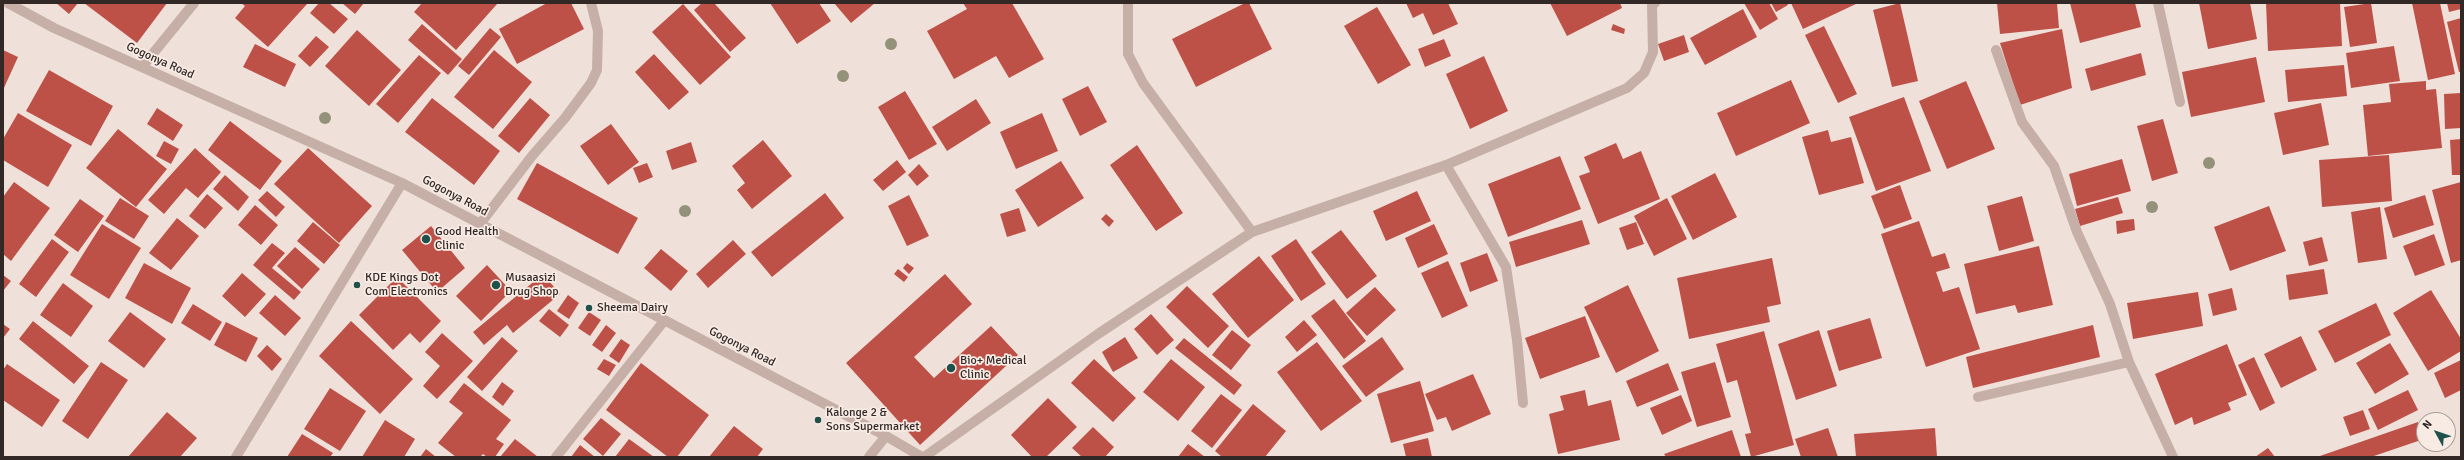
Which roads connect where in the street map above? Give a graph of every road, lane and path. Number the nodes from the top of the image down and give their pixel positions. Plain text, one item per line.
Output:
1 (8, 3) edge
2 (194, 3) edge
3 (591, 3) edge
4 (1128, 3) edge
5 (1653, 3) edge
6 (2158, 3) edge
7 (1996, 50) dead end
8 (142, 67) junction
9 (2180, 102) dead end
10 (1446, 165) junction
11 (402, 183) junction
12 (480, 224) junction
13 (1252, 232) junction
14 (664, 321) junction
15 (2129, 362) junction
16 (1978, 397) dead end
17 (1523, 403) dead end
18 (886, 436) junction
19 (236, 457) edge
20 (556, 457) edge
21 (869, 457) edge
22 (923, 457) edge
23 (2173, 457) edge

1 - 8 street, Gogonya Road
2 - 8 street
3 - 12 street
4 - 13 street
5 - 10 street
6 - 9 street
7 - 15 street
8 - 11 street, Gogonya Road
10 - 13 street
10 - 17 street
11 - 12 street, Gogonya Road
11 - 19 street
12 - 14 street, Gogonya Road
13 - 22 street
14 - 18 street, Gogonya Road
14 - 20 street
15 - 16 street
15 - 23 street
18 - 21 street
18 - 22 street, Gogonya Road

